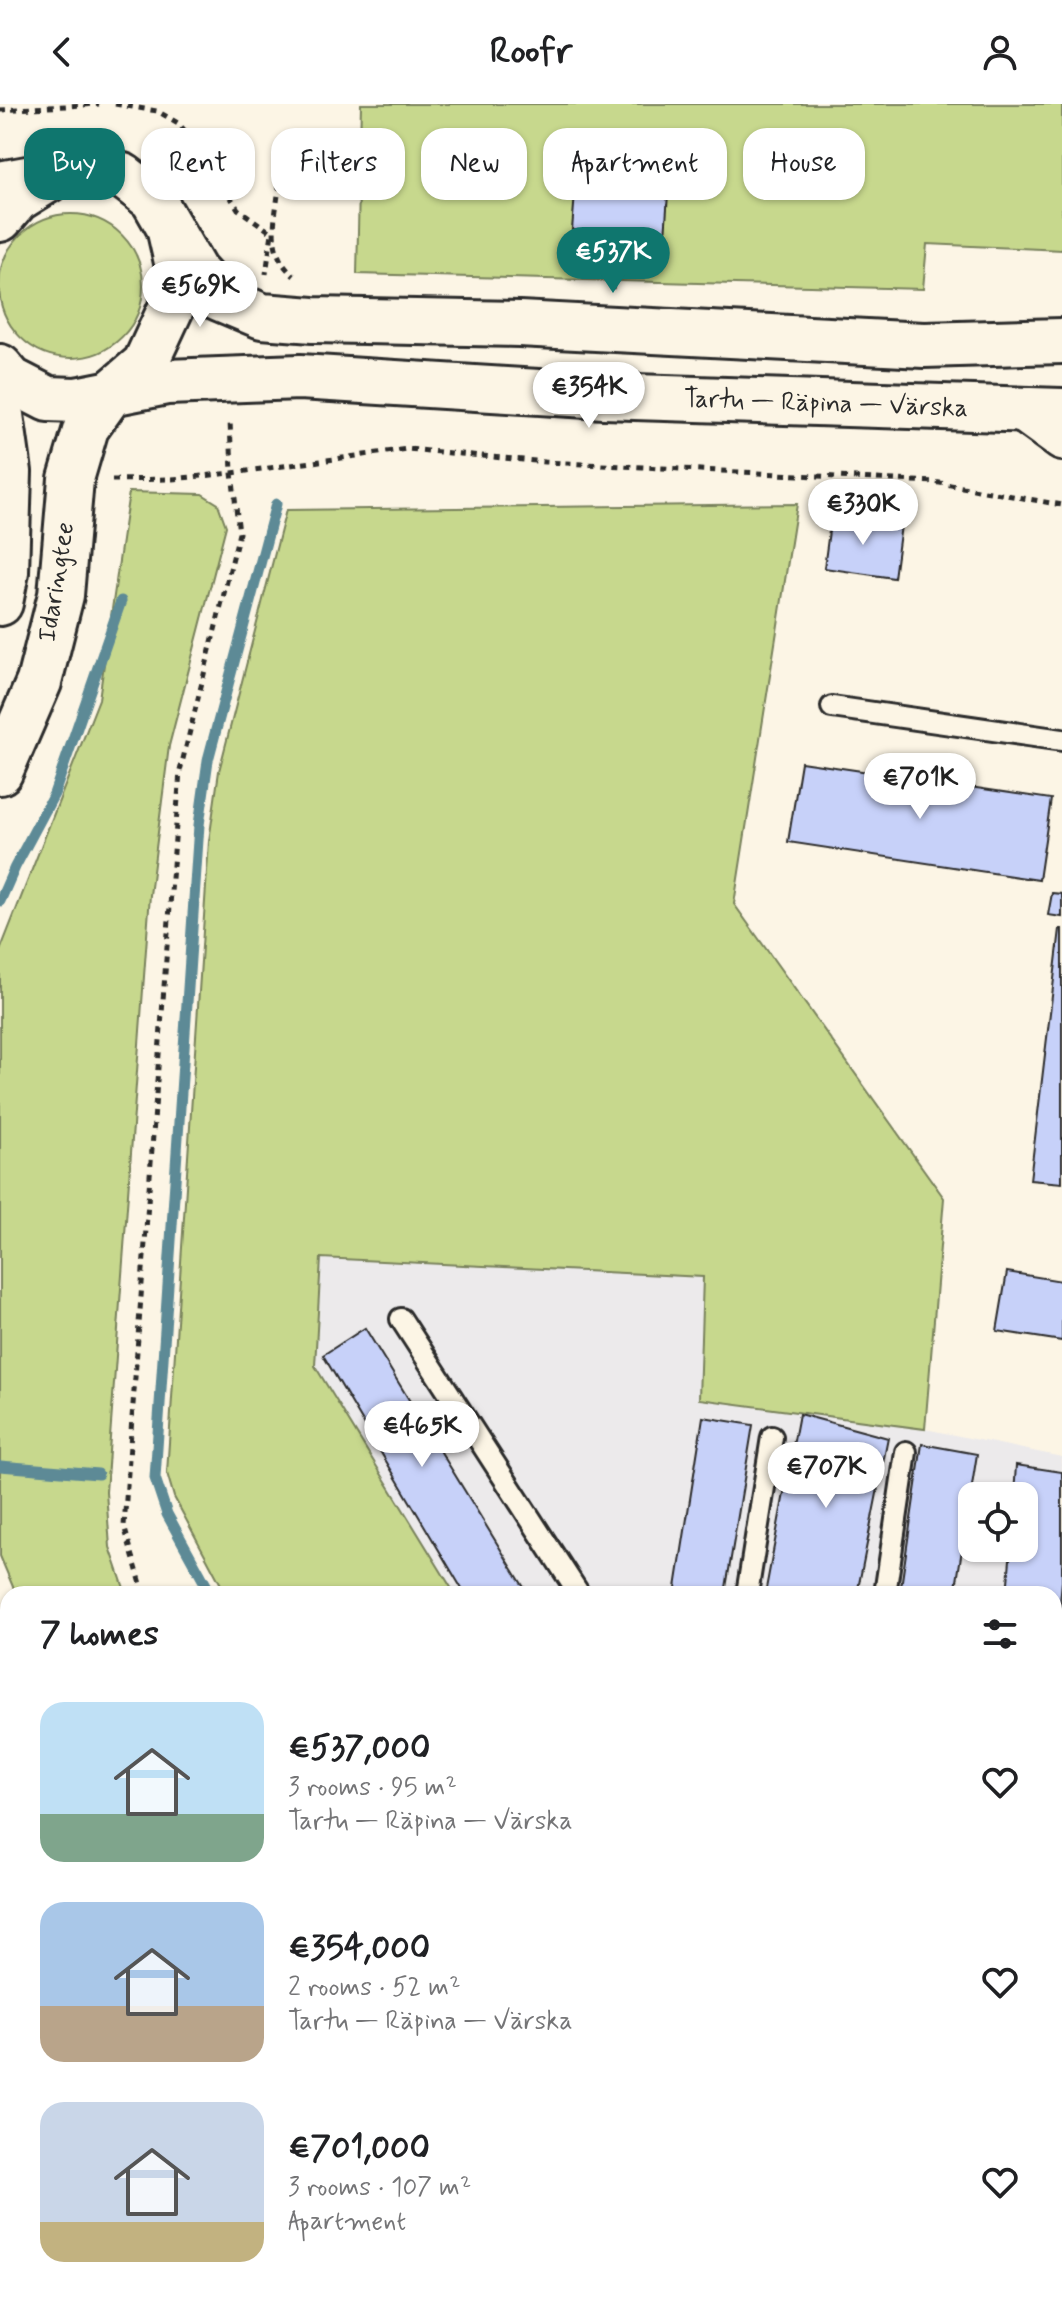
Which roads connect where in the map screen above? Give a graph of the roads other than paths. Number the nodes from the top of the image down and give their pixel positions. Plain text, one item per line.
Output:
1 (125, 178) edge
2 (24, 180) edge
3 (0, 184) edge
4 (24, 195) edge
5 (0, 219) edge
6 (169, 227) junction
7 (1062, 341) edge
8 (0, 367) edge
9 (111, 393) junction
10 (0, 408) edge
11 (1042, 411) edge
12 (1062, 440) edge
13 (0, 603) edge
14 (832, 707) dead end
15 (1062, 740) edge
16 (0, 772) edge
17 (401, 1319) dead end
18 (772, 1437) dead end
19 (906, 1452) dead end
20 (574, 1586) edge
21 (748, 1586) edge
22 (886, 1586) edge

1 - 6 main road
2 - 3 main road
4 - 5 main road
6 - 7 main road
6 - 9 main road, Idaringtee
8 - 9 main road, Tartu — Räpina — Värska
9 - 11 main road, Tartu — Räpina — Värska
9 - 16 main road, Idaringtee
10 - 13 main road, Idaringtee
11 - 12 street
14 - 15 lane
17 - 20 lane
18 - 21 lane
19 - 22 lane

